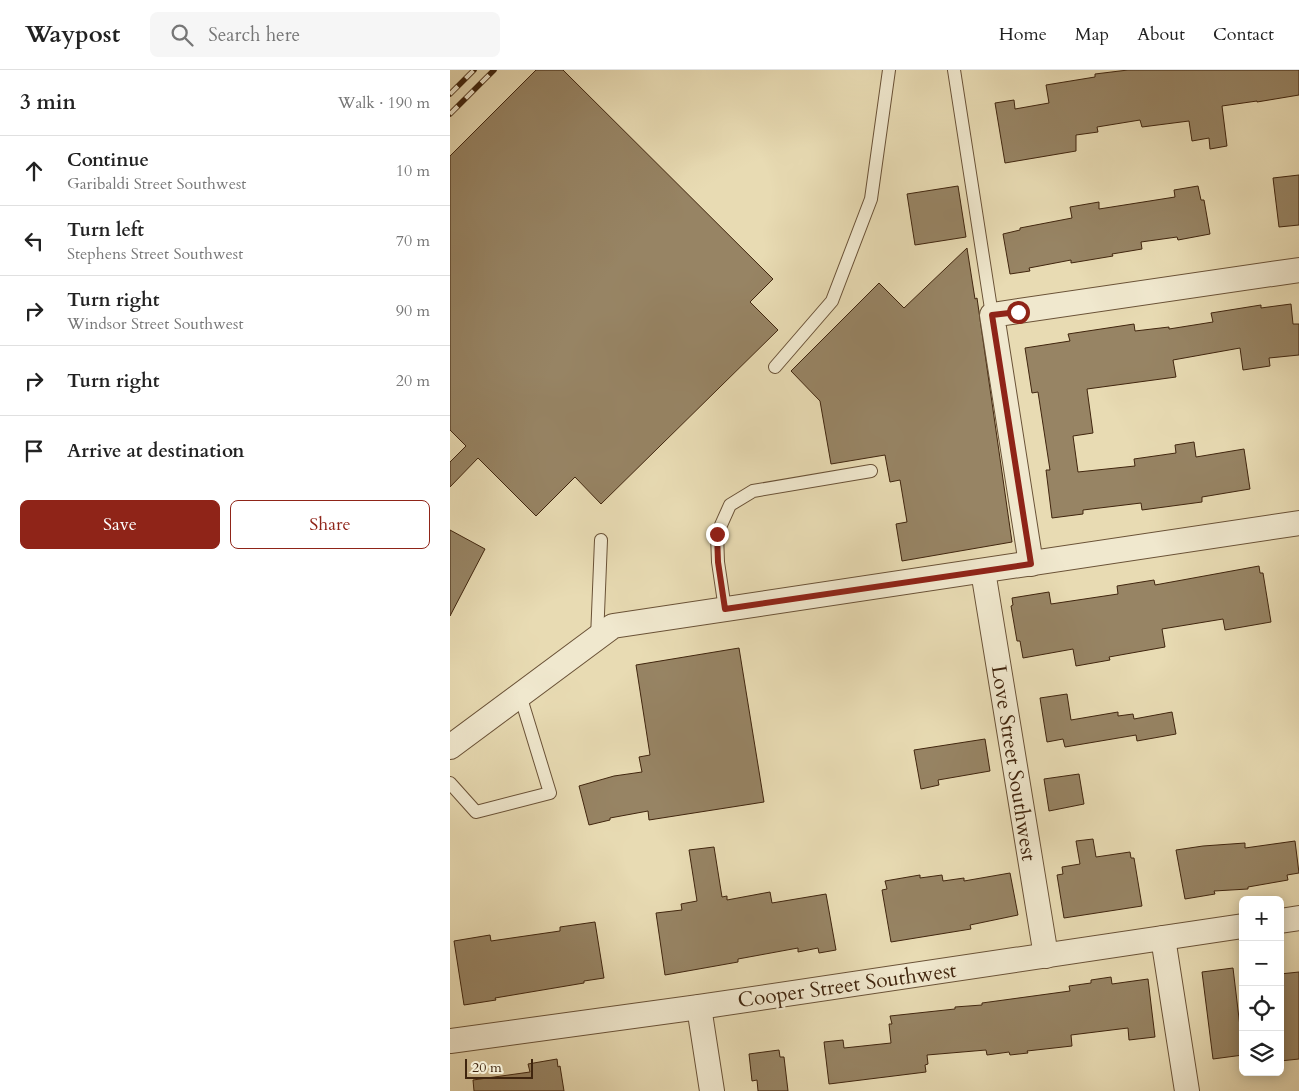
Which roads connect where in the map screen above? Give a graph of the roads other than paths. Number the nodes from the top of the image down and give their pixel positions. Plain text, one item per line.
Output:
1 (889, 70) edge
2 (954, 70) edge
3 (1299, 270) edge
4 (992, 315) junction
5 (775, 367) dead end
6 (871, 471) dead end
7 (1299, 523) edge
8 (601, 540) dead end
9 (1031, 564) junction
10 (983, 570) junction
11 (725, 609) junction
12 (598, 638) junction
13 (520, 695) junction
14 (450, 747) edge
15 (450, 783) edge
16 (1299, 918) edge
17 (1284, 920) edge
18 (1239, 927) edge
19 (1163, 938) junction
20 (1046, 956) junction
21 (699, 1007) junction
22 (450, 1041) edge
23 (712, 1091) edge
24 (1187, 1091) edge

1 - 5 lane
2 - 4 lane
3 - 4 street
4 - 9 street
6 - 11 lane
7 - 9 street
8 - 12 lane
9 - 10 street
10 - 11 street
10 - 20 street, Love Street Southwest
11 - 12 street
12 - 13 street
13 - 14 street
13 - 15 lane
16 - 17 street
18 - 19 street, Cooper Street Southwest
19 - 20 street, Cooper Street Southwest
19 - 24 street
20 - 21 street, Cooper Street Southwest
21 - 22 street, Cooper Street Southwest
21 - 23 street

